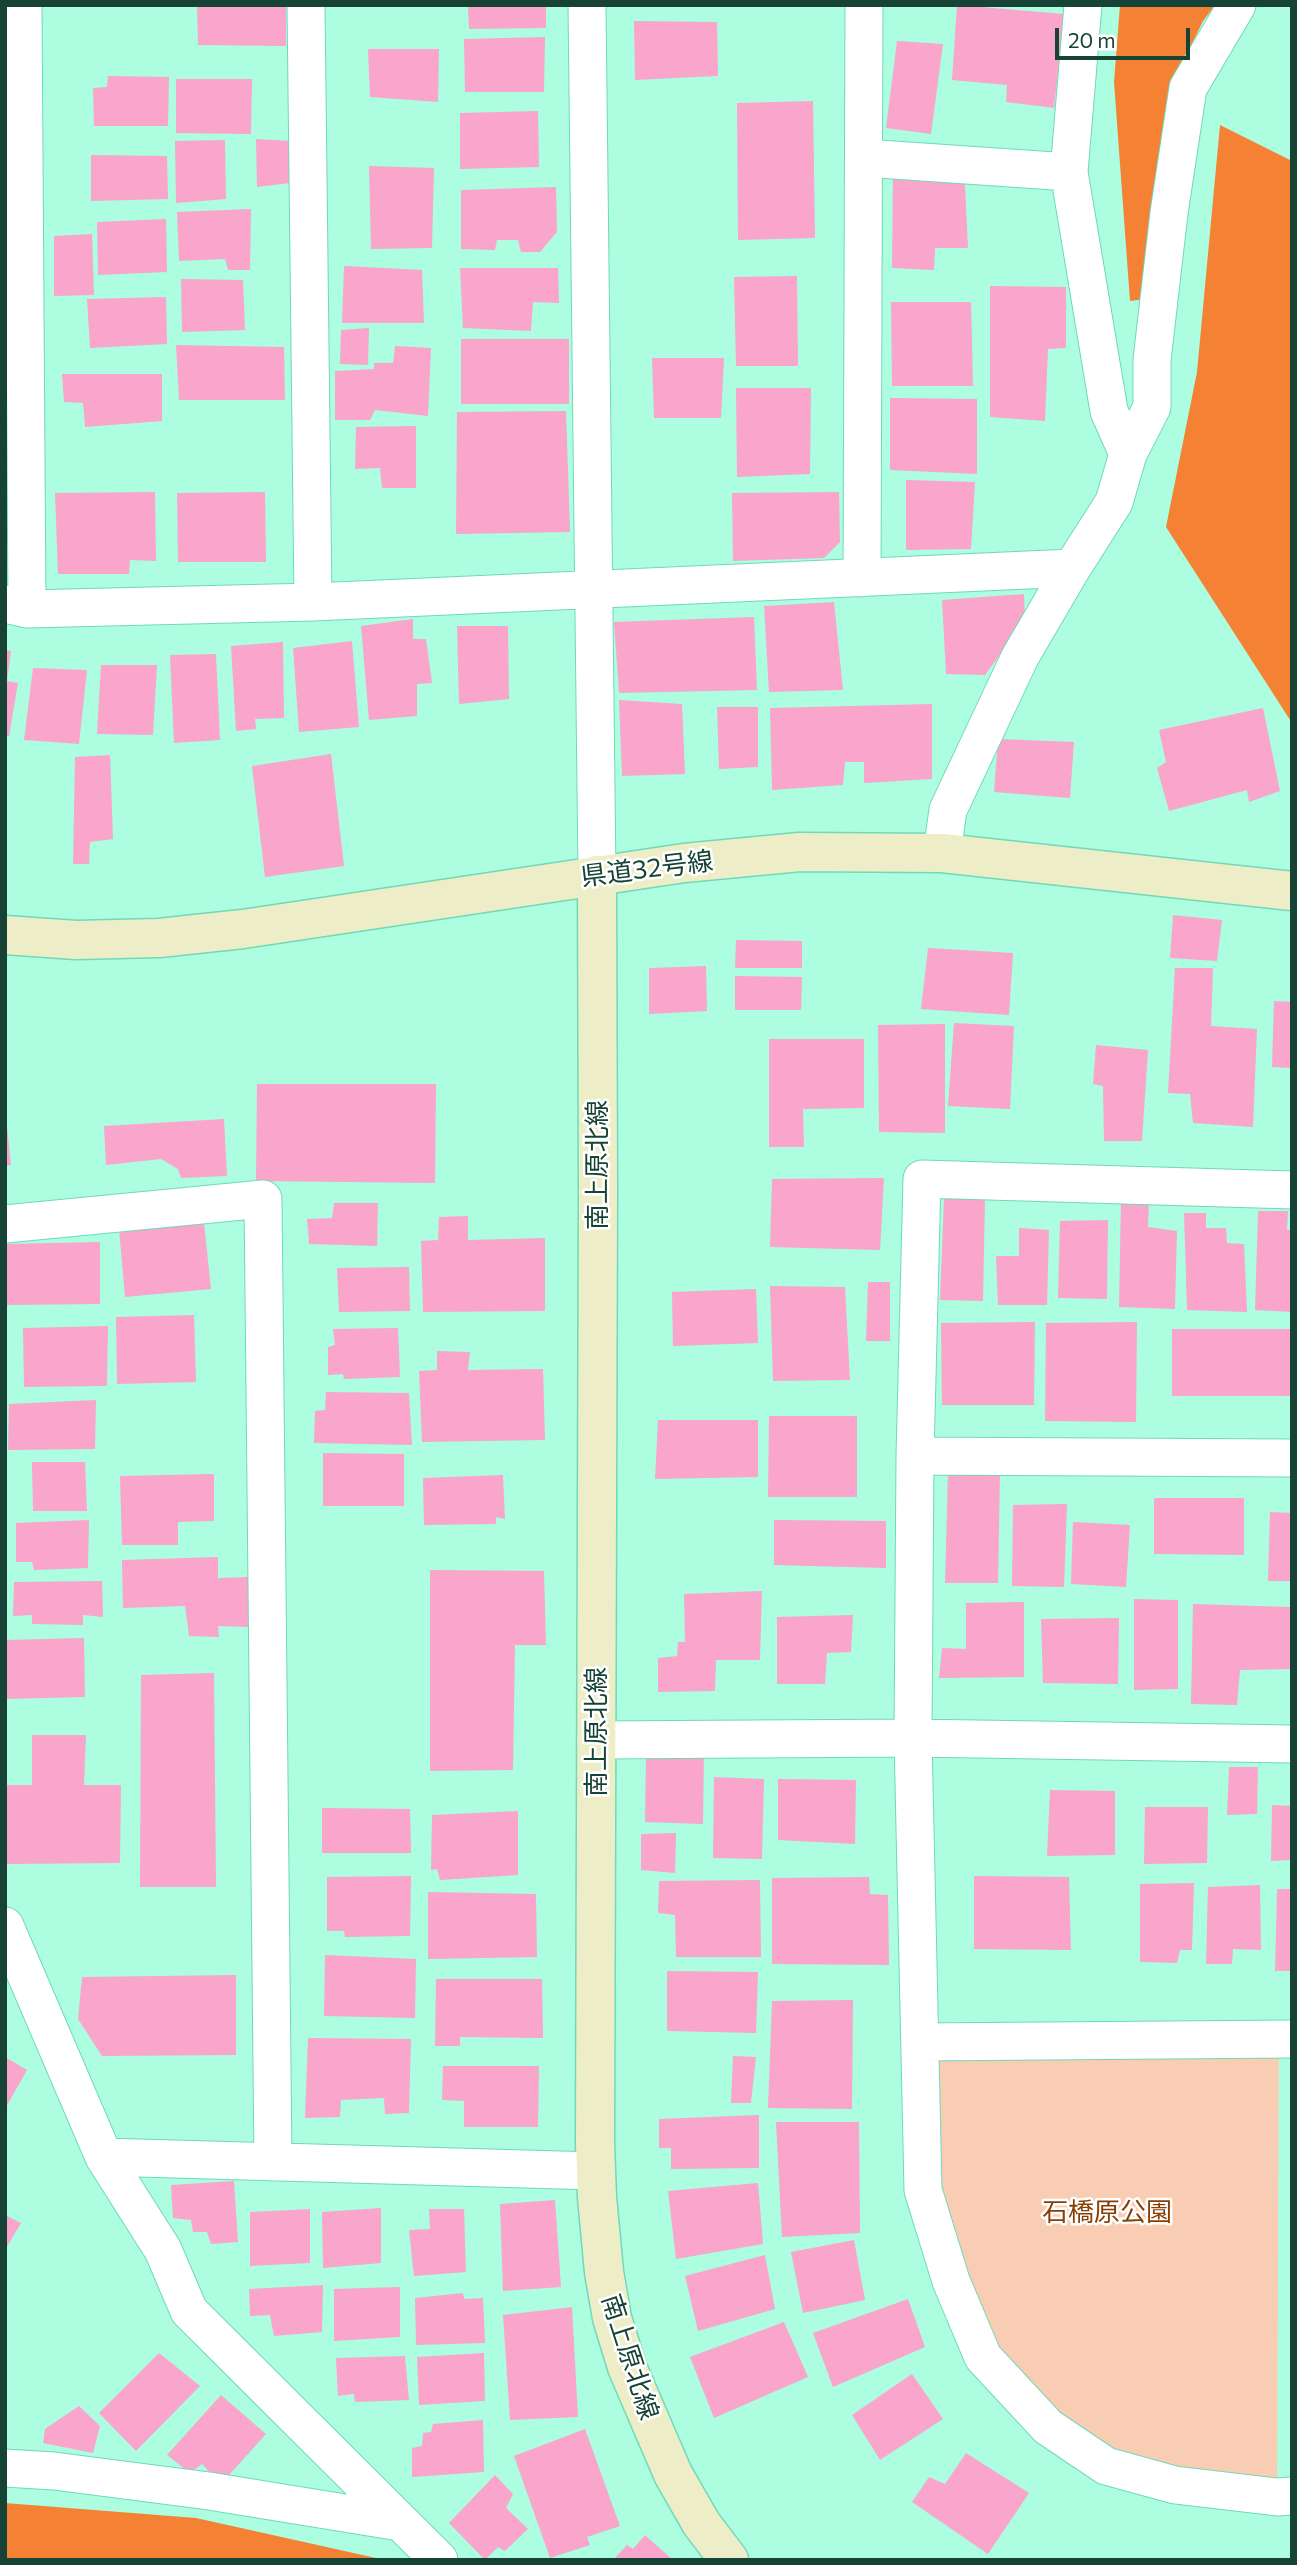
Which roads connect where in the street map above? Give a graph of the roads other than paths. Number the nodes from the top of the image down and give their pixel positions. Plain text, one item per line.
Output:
1 (23, 5) edge
2 (306, 5) edge
3 (587, 5) edge
4 (864, 5) edge
5 (1083, 5) edge
6 (1237, 5) edge
7 (863, 158) junction
8 (1069, 173) junction
9 (1128, 454) junction
10 (1072, 568) junction
11 (862, 578) junction
12 (594, 589) junction
13 (313, 602) junction
14 (16, 606) edge
15 (942, 853) junction
16 (597, 874) junction
17 (1292, 891) edge
18 (5, 935) edge
19 (1292, 1190) edge
20 (5, 1224) edge
21 (915, 1456) junction
22 (1292, 1458) edge
23 (913, 1738) junction
24 (596, 1740) junction
25 (1292, 1744) edge
26 (5, 1926) edge
27 (1292, 2039) edge
28 (920, 2042) junction
29 (104, 2157) junction
30 (273, 2162) junction
31 (596, 2171) junction
32 (5, 2468) edge
33 (1292, 2496) edge
34 (400, 2522) junction
35 (439, 2560) edge
36 (729, 2560) edge

1 - 14 street
2 - 13 street
3 - 12 street
4 - 7 street
5 - 8 street
6 - 9 street
7 - 8 street
7 - 11 street
8 - 9 street
9 - 10 street
10 - 11 street
10 - 15 street
11 - 12 street
12 - 13 street
12 - 16 street
13 - 14 street
15 - 16 street, 県道32号線
15 - 17 street, 県道32号線
16 - 18 street, 県道32号線
16 - 24 street, 南上原北線
19 - 21 street
20 - 30 street
21 - 22 street
21 - 23 street
23 - 24 street
23 - 25 street
23 - 28 street
24 - 31 street, 南上原北線
26 - 29 street
27 - 28 street
28 - 33 street
29 - 30 street
29 - 34 street
30 - 31 street
31 - 36 street, 南上原北線
32 - 34 street
34 - 35 street

